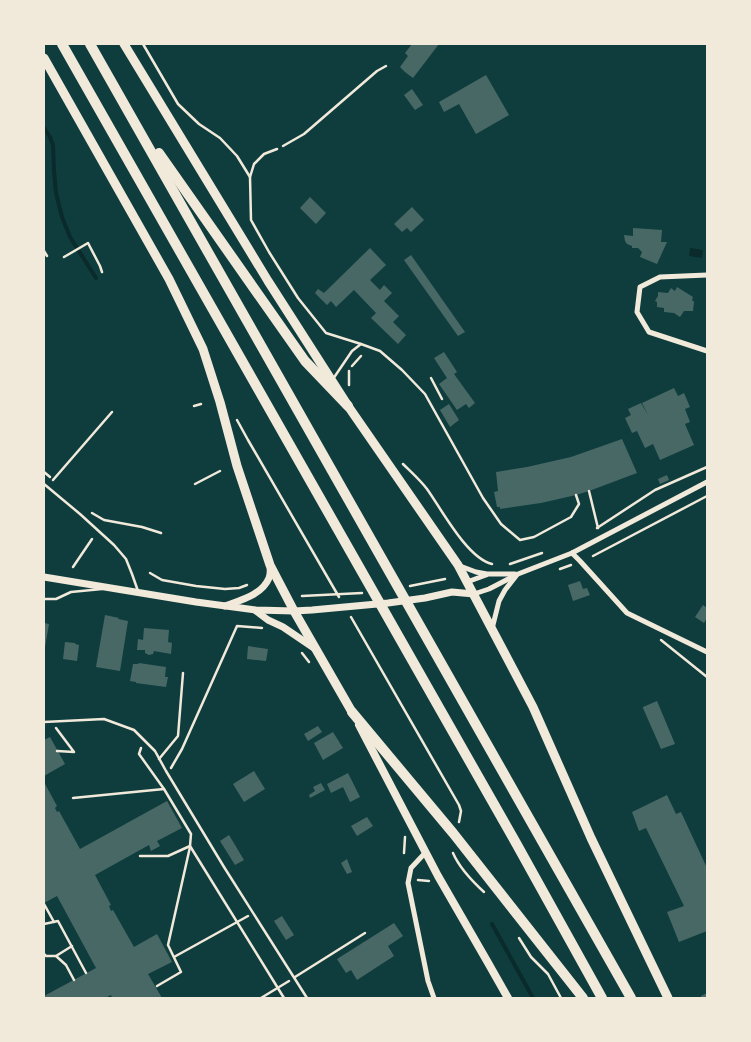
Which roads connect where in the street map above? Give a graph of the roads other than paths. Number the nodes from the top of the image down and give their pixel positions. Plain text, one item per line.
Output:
1 (62, 44) edge
2 (90, 44) edge
3 (124, 44) edge
4 (143, 44) edge
5 (44, 58) edge
6 (122, 99) junction
7 (277, 149) road end
8 (250, 177) junction
9 (707, 275) edge
10 (361, 344) junction
11 (707, 351) edge
12 (332, 381) junction
13 (348, 406) junction
14 (707, 482) edge
15 (44, 484) edge
16 (576, 495) dead end
17 (572, 553) junction
18 (270, 565) junction
19 (458, 565) junction
20 (487, 574) junction
21 (518, 574) junction
22 (44, 577) edge
23 (467, 582) junction
24 (111, 589) junction
25 (452, 592) junction
26 (138, 593) junction
27 (474, 594) junction
28 (44, 600) edge
29 (224, 606) junction
30 (256, 610) junction
31 (294, 611) junction
32 (492, 629) junction
33 (316, 650) junction
34 (707, 652) edge
35 (183, 673) dead end
36 (352, 712) junction
37 (44, 722) edge
38 (159, 759) junction
39 (425, 853) junction
40 (365, 933) dead end
41 (295, 978) junction
42 (308, 998) edge
43 (434, 998) edge
44 (508, 998) edge
45 (583, 998) edge
46 (602, 998) edge
47 (631, 998) edge
48 (668, 998) edge

1 - 46 highway
2 - 6 highway
3 - 12 main road
4 - 8 lane
5 - 18 main road
6 - 13 highway
6 - 47 highway
7 - 8 lane
8 - 10 lane
9 - 11 street
10 - 12 lane
10 - 16 lane
12 - 13 main road
13 - 19 main road
14 - 17 street
15 - 26 lane
17 - 21 street
17 - 34 street
18 - 29 street
18 - 31 main road
19 - 20 street
19 - 23 main road
20 - 21 street
20 - 23 street
21 - 27 street
21 - 32 street
22 - 24 street
23 - 25 street
23 - 27 main road
24 - 26 street
24 - 28 lane
25 - 27 street
25 - 31 street
26 - 29 street
27 - 32 main road
29 - 30 street
30 - 31 street
30 - 33 street
31 - 33 main road
32 - 48 main road
33 - 36 main road
35 - 38 lane
36 - 39 main road
36 - 45 highway
37 - 38 lane
38 - 41 lane
39 - 43 street
39 - 44 main road
40 - 41 lane
41 - 42 lane

